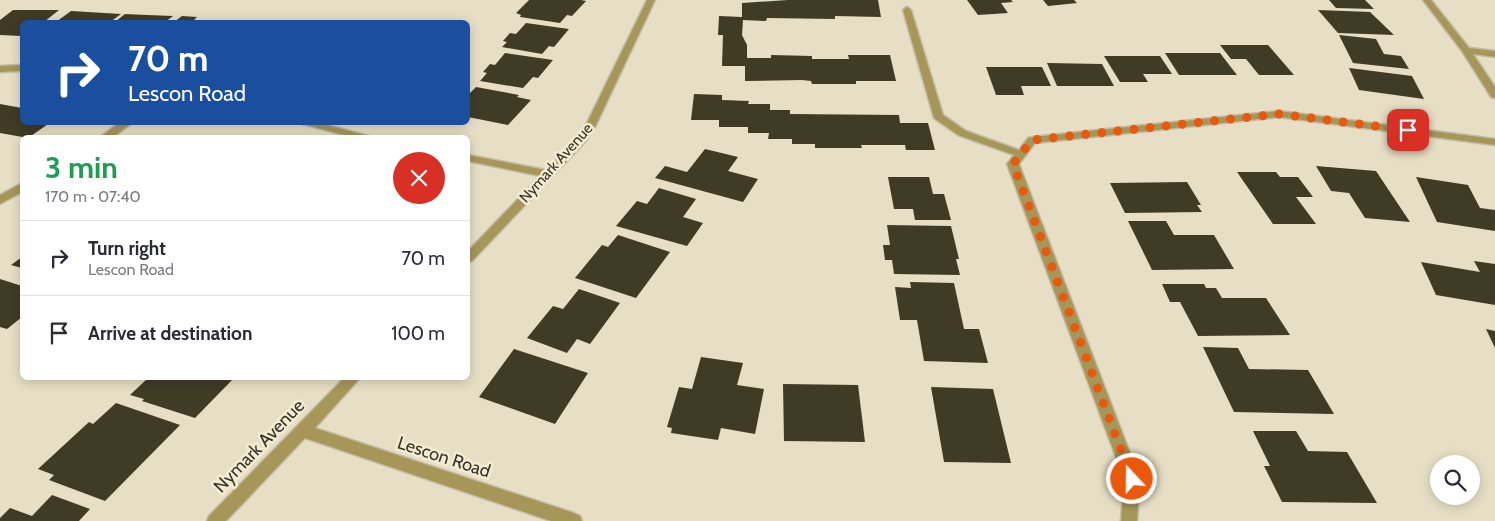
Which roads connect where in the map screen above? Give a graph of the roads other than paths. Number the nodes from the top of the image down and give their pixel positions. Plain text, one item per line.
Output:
1 (651, 0) edge
2 (1427, 0) edge
3 (907, 10) dead end
4 (1466, 50) junction
5 (1495, 54) edge
6 (20, 68) edge
7 (0, 69) edge
8 (1495, 95) edge
9 (124, 125) edge
10 (313, 125) edge
11 (108, 135) edge
12 (358, 135) edge
13 (1495, 142) edge
14 (1021, 154) junction
15 (470, 158) edge
16 (548, 174) junction
17 (20, 188) edge
18 (0, 200) edge
19 (470, 256) edge
20 (351, 380) edge
21 (302, 430) junction
22 (215, 521) edge
23 (574, 521) edge
24 (1129, 521) edge

1 - 16 street, Nymark Avenue
2 - 4 street
3 - 14 street
4 - 5 street
4 - 8 street
6 - 7 street
9 - 11 street
10 - 12 street
13 - 14 street
14 - 24 street
15 - 16 street
16 - 19 street, Nymark Avenue
17 - 18 street
20 - 21 street, Nymark Avenue
21 - 22 street, Nymark Avenue
21 - 23 street, Lescon Road

